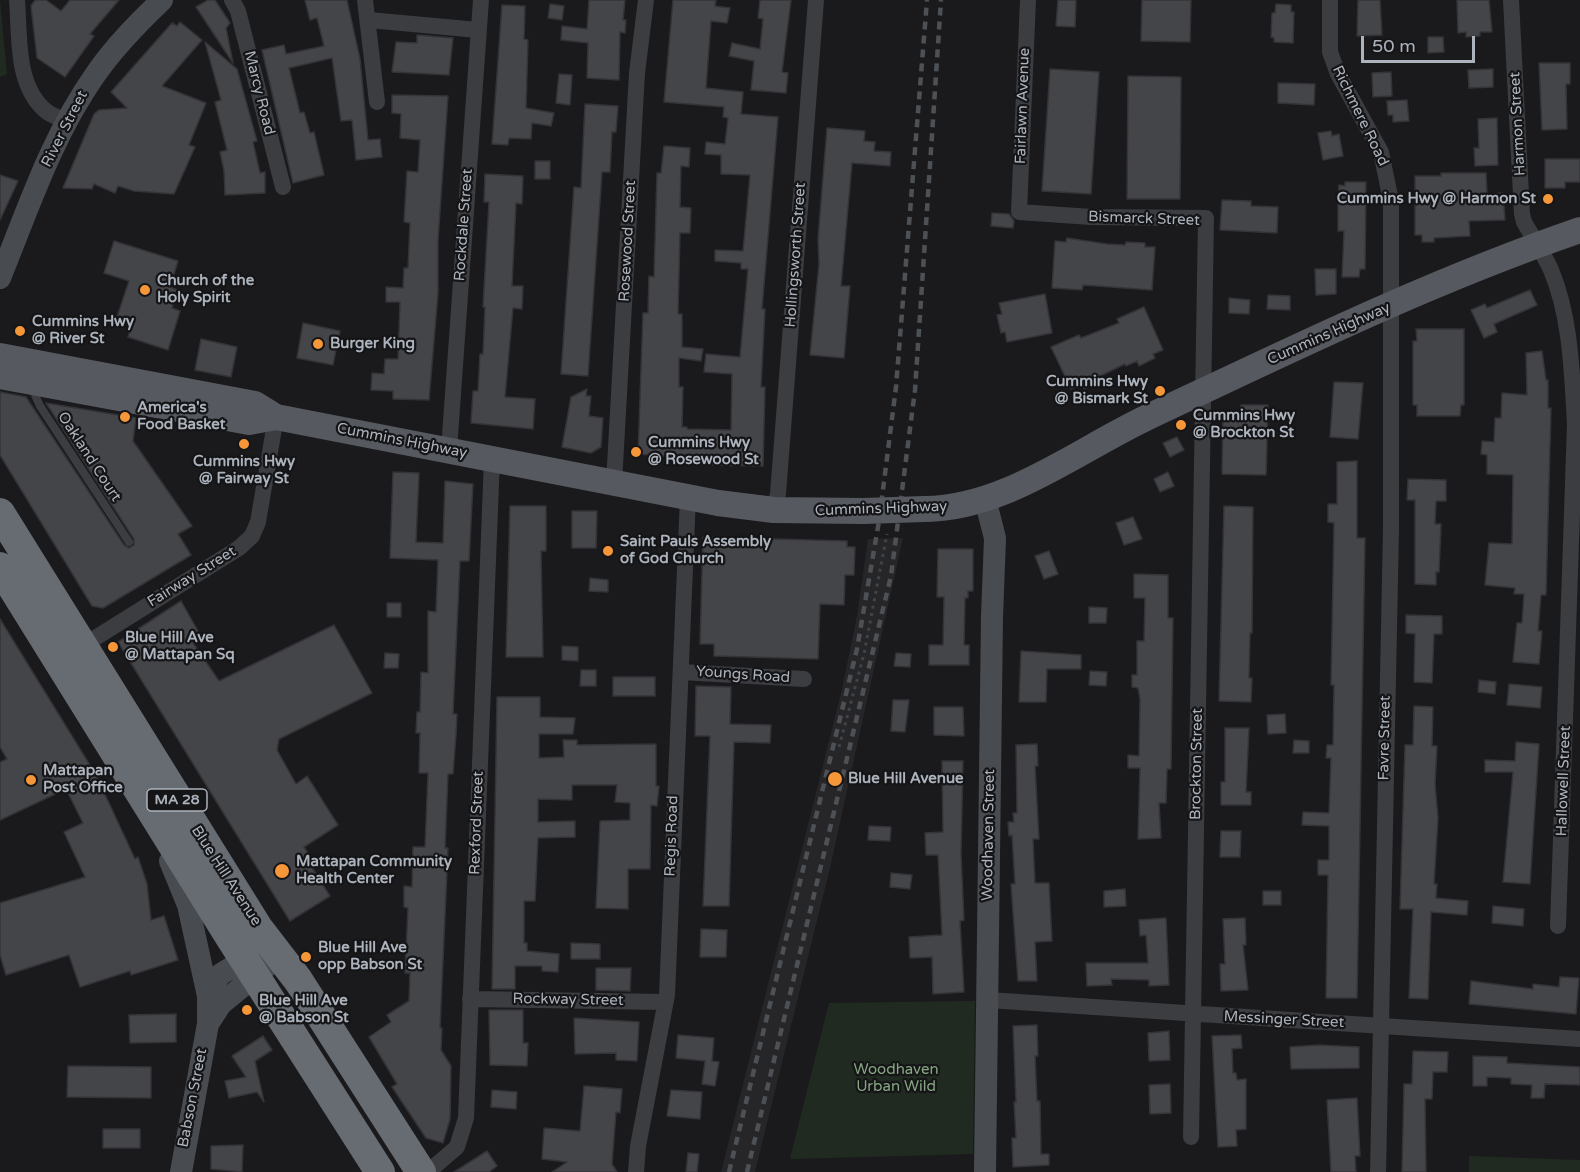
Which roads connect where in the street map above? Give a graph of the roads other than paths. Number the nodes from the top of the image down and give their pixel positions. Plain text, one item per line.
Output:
1 (16, 0) edge
2 (162, 0) edge
3 (232, 0) edge
4 (365, 0) edge
5 (481, 0) edge
6 (646, 0) edge
7 (816, 0) edge
8 (1028, 0) edge
9 (1330, 0) edge
10 (1511, 0) edge
11 (369, 20) junction
12 (478, 30) junction
13 (377, 102) dead end
14 (67, 121) junction
15 (283, 187) dead end
16 (1019, 212) joint
17 (1580, 230) edge
18 (1537, 245) junction
19 (0, 278) edge
20 (1393, 305) junction
21 (0, 356) edge
22 (0, 376) edge
23 (37, 383) junction
24 (1204, 391) junction
25 (276, 417) junction
26 (448, 450) junction
27 (492, 459) junction
28 (614, 483) junction
29 (688, 497) junction
30 (985, 499) junction
31 (774, 510) junction
32 (0, 513) edge
33 (129, 543) dead end
34 (0, 567) edge
35 (1575, 600) edge
36 (70, 654) junction
37 (681, 672) junction
38 (804, 679) dead end
39 (145, 802) junction
40 (1562, 807) junction
41 (1580, 807) edge
42 (212, 882) junction
43 (1558, 926) dead end
44 (276, 951) junction
45 (250, 969) junction
46 (208, 996) junction
47 (470, 999) junction
48 (988, 1000) junction
49 (665, 1002) junction
50 (1193, 1014) junction
51 (208, 1024) junction
52 (1380, 1026) junction
53 (1580, 1039) edge
54 (1191, 1137) dead end
55 (181, 1172) edge
56 (381, 1172) edge
57 (421, 1172) edge
58 (428, 1172) edge
59 (636, 1172) edge
60 (985, 1172) edge
61 (1378, 1172) edge

1 - 14 street
2 - 14 main road, River Street
3 - 15 street, Marcy Road
4 - 11 street
5 - 12 street, Rockdale Street
6 - 28 street, Rosewood Street
7 - 31 street, Hollingsworth Street
8 - 16 street, Fairlawn Avenue
9 - 20 street, Richmere Road
10 - 18 street, Harmon Street
11 - 12 street
11 - 13 street
12 - 26 street, Rockdale Street
14 - 19 main road, River Street
16 - 24 street, Bismarck Street
17 - 18 main road, Cummins Highway
18 - 20 main road, Cummins Highway
18 - 35 street, Hallowell Street
20 - 24 main road, Cummins Highway
20 - 52 street, Favre Street
21 - 25 main road, Cummins Highway
22 - 23 main road, Cummins Highway
23 - 25 main road, Cummins Highway
23 - 33 lane, Oakland Court
24 - 30 main road, Cummins Highway
24 - 50 street, Brockton Street
25 - 26 main road, Cummins Highway
25 - 36 street, Fairway Street
26 - 27 main road, Cummins Highway
27 - 28 main road, Cummins Highway
27 - 47 street, Rexford Street
28 - 29 main road, Cummins Highway
29 - 31 main road, Cummins Highway
29 - 37 street, Regis Road
30 - 31 main road, Cummins Highway, bridge
30 - 48 main road, Woodhaven Street
32 - 36 highway, Blue Hill Avenue / MA 28
34 - 36 highway, Blue Hill Avenue / MA 28
35 - 40 street, Hallowell Street
36 - 39 highway, Blue Hill Avenue / MA 28
36 - 42 highway, Blue Hill Avenue / MA 28
37 - 38 street, Youngs Road
37 - 49 street, Regis Road
39 - 42 highway, Blue Hill Avenue / MA 28
39 - 46 main road, Blue Hill Avenue
40 - 41 street
40 - 43 street, Hallowell Street
42 - 44 highway, Blue Hill Avenue / MA 28
42 - 45 highway, Blue Hill Avenue / MA 28
44 - 45 main road, Babson Street
44 - 57 highway, Blue Hill Avenue / MA 28
45 - 46 main road, Babson Street
45 - 51 main road, Babson Street
45 - 56 highway, Blue Hill Avenue / MA 28
46 - 51 main road, Babson Street
47 - 49 street, Rockway Street
47 - 58 street, Rexford Street
48 - 50 street, Messinger Street
48 - 60 main road, Woodhaven Street
49 - 59 street, Regis Road
50 - 52 street, Messinger Street
50 - 54 street, Brockton Street
51 - 55 main road, Babson Street
52 - 53 street, Messinger Street
52 - 61 street, Favre Street

